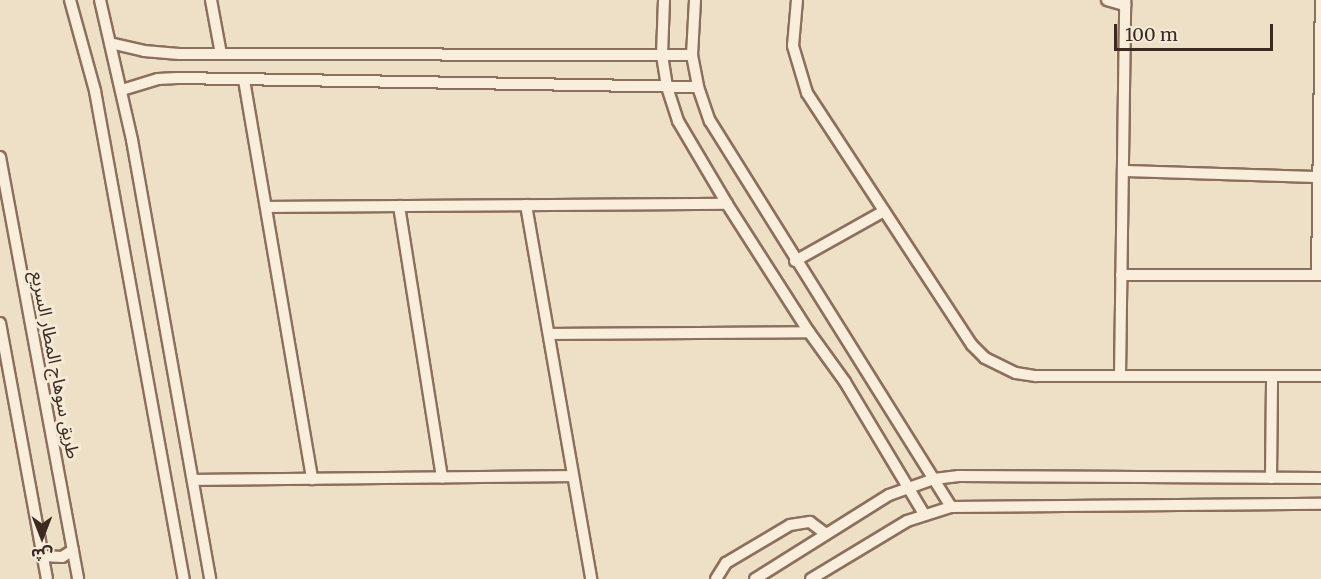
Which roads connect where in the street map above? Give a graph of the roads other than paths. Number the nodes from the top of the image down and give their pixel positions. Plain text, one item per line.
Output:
1 (70, 0) edge
2 (100, 0) edge
3 (212, 0) edge
4 (664, 0) edge
5 (695, 0) edge
6 (797, 0) edge
7 (1107, 0) edge
8 (1321, 0) edge
9 (1125, 3) edge
10 (110, 43) junction
11 (220, 54) junction
12 (662, 55) junction
13 (692, 55) junction
14 (244, 80) junction
15 (667, 87) junction
16 (698, 87) junction
17 (122, 90) junction
18 (0, 157) edge
19 (1123, 171) junction
20 (1318, 177) junction
21 (727, 204) junction
22 (526, 205) junction
23 (399, 206) junction
24 (266, 207) junction
25 (884, 211) junction
26 (795, 261) junction
27 (1121, 275) junction
28 (1319, 275) edge
29 (0, 323) edge
30 (809, 332) junction
31 (549, 334) junction
32 (1120, 376) junction
33 (1272, 376) junction
34 (1321, 376) edge
35 (573, 476) junction
36 (442, 477) junction
37 (1271, 478) junction
38 (1321, 478) edge
39 (312, 479) junction
40 (934, 479) junction
41 (193, 480) junction
42 (907, 487) junction
43 (1321, 504) edge
44 (951, 507) junction
45 (924, 514) junction
46 (826, 534) junction
47 (73, 550) junction
48 (43, 556) junction
49 (47, 579) edge
50 (78, 579) edge
51 (184, 579) edge
52 (210, 579) edge
53 (591, 579) edge
54 (716, 579) edge
55 (755, 579) edge
56 (811, 579) edge

1 - 51 street
2 - 10 street
3 - 11 street
4 - 12 street
5 - 13 street
6 - 25 street
7 - 9 street
8 - 20 street
9 - 19 street
10 - 11 street
10 - 17 street
11 - 12 street
12 - 13 street
12 - 15 street
13 - 16 street
14 - 15 street
14 - 17 street
14 - 24 street
15 - 16 street
15 - 21 street
16 - 26 street
17 - 41 street
18 - 47 street, طريق سوهاج المطار السريع
19 - 20 street
19 - 27 street
20 - 28 street
21 - 22 street
21 - 30 street
22 - 23 street
22 - 31 street
23 - 24 street
23 - 36 street
24 - 39 street
25 - 26 street
25 - 32 street
26 - 40 street
27 - 28 street
27 - 32 street
29 - 48 street
30 - 31 street
30 - 42 street
31 - 35 street
32 - 33 street
33 - 34 street
33 - 37 street
35 - 36 street
35 - 53 street
36 - 39 street
37 - 38 street
37 - 40 street
39 - 41 street
40 - 42 street
40 - 44 street
41 - 52 street
42 - 45 street
42 - 46 street
43 - 44 street
44 - 45 street
45 - 56 street
46 - 54 street
46 - 55 street
47 - 48 street
47 - 50 street, طريق سوهاج المطار السريع
48 - 49 street

